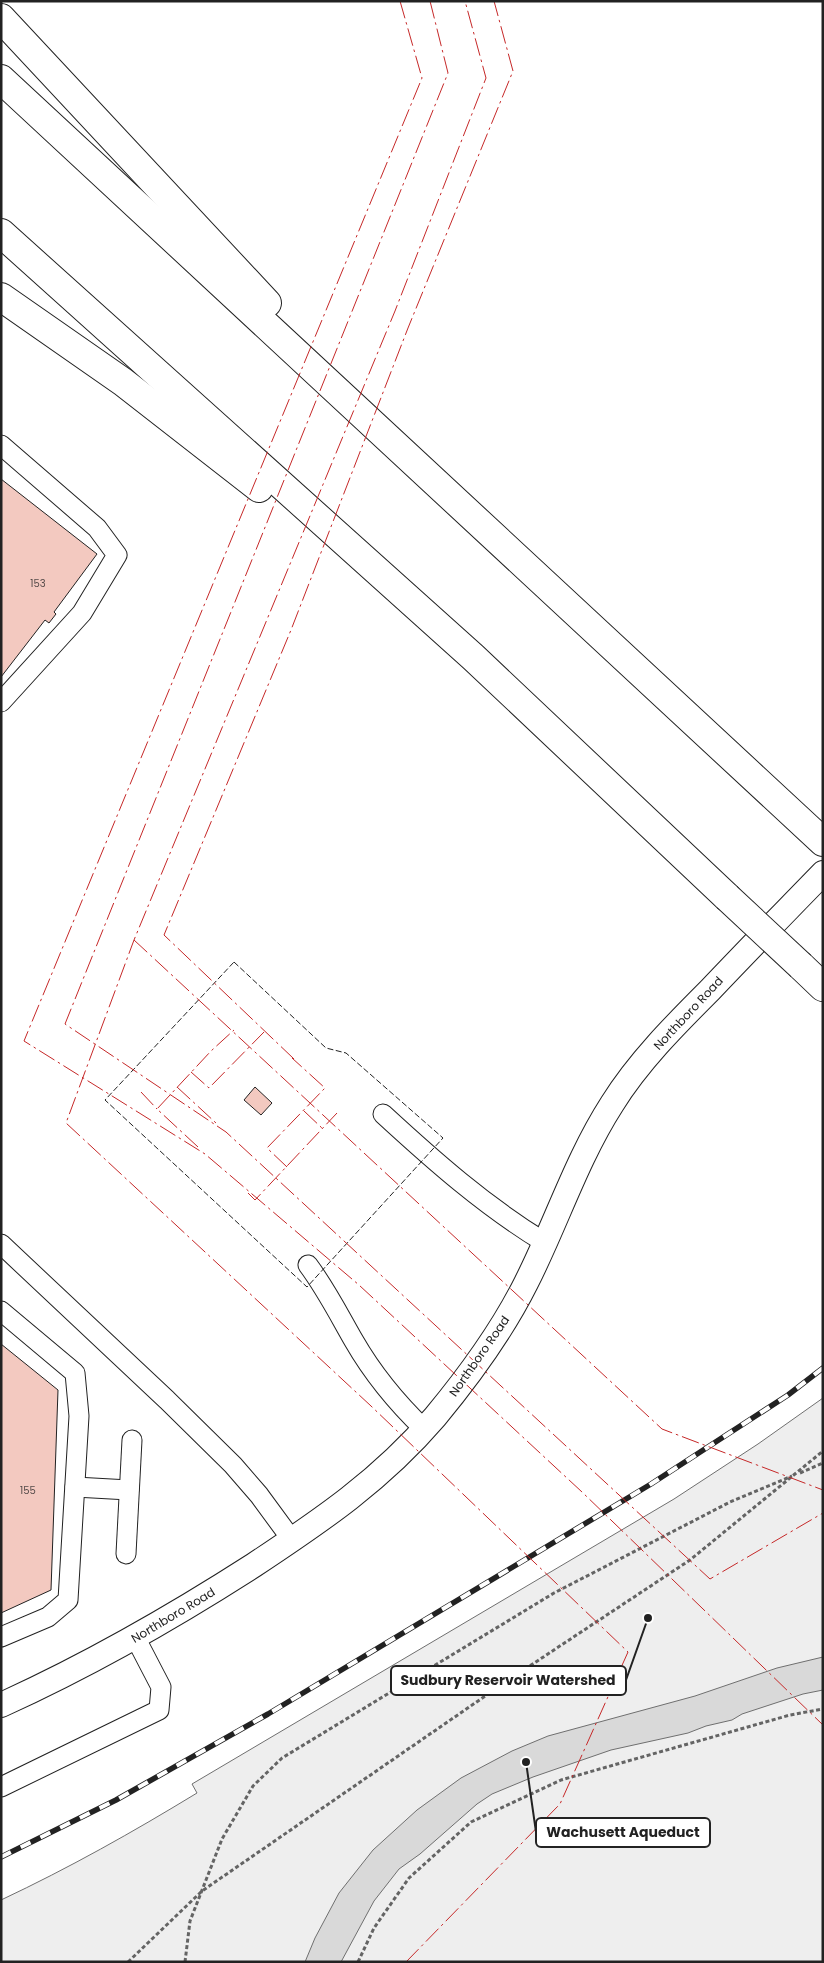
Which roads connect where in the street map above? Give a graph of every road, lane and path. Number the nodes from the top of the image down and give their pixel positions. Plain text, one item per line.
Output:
1 (1, 18) edge
2 (1, 79) edge
3 (1, 233) edge
4 (1, 297) edge
5 (1, 445) edge
6 (426, 474) junction
7 (472, 657) junction
8 (1, 702) edge
9 (823, 842) edge
10 (823, 873) edge
11 (823, 987) edge
12 (383, 1114) dead end
13 (544, 1242) junction
14 (1, 1244) edge
15 (308, 1265) dead end
16 (1, 1311) edge
17 (424, 1429) junction
18 (132, 1440) dead end
19 (823, 1451) edge
20 (823, 1464) edge
21 (797, 1474) junction
22 (75, 1487) junction
23 (130, 1490) junction
24 (292, 1540) junction
25 (126, 1554) dead end
26 (1, 1637) edge
27 (135, 1637) junction
28 (1, 1705) edge
29 (823, 1709) edge
30 (1, 1787) edge
31 (202, 1891) junction
32 (128, 1962) edge
33 (185, 1962) edge
34 (358, 1962) edge

1 - 6 highway
2 - 6 highway
3 - 7 highway
4 - 7 highway
5 - 8 lane
6 - 9 highway
7 - 11 highway, bridge
10 - 13 main road, Northboro Road
12 - 13 lane
13 - 17 main road, Northboro Road
14 - 24 lane
15 - 17 lane
16 - 22 lane
17 - 24 main road, Northboro Road
18 - 23 lane
19 - 21 path
20 - 21 path
21 - 31 path
21 - 31 path
22 - 23 lane
22 - 26 lane
23 - 25 lane
24 - 27 main road, Northboro Road
27 - 28 main road, Northboro Road
27 - 30 lane
29 - 34 path
31 - 32 path
31 - 33 path

